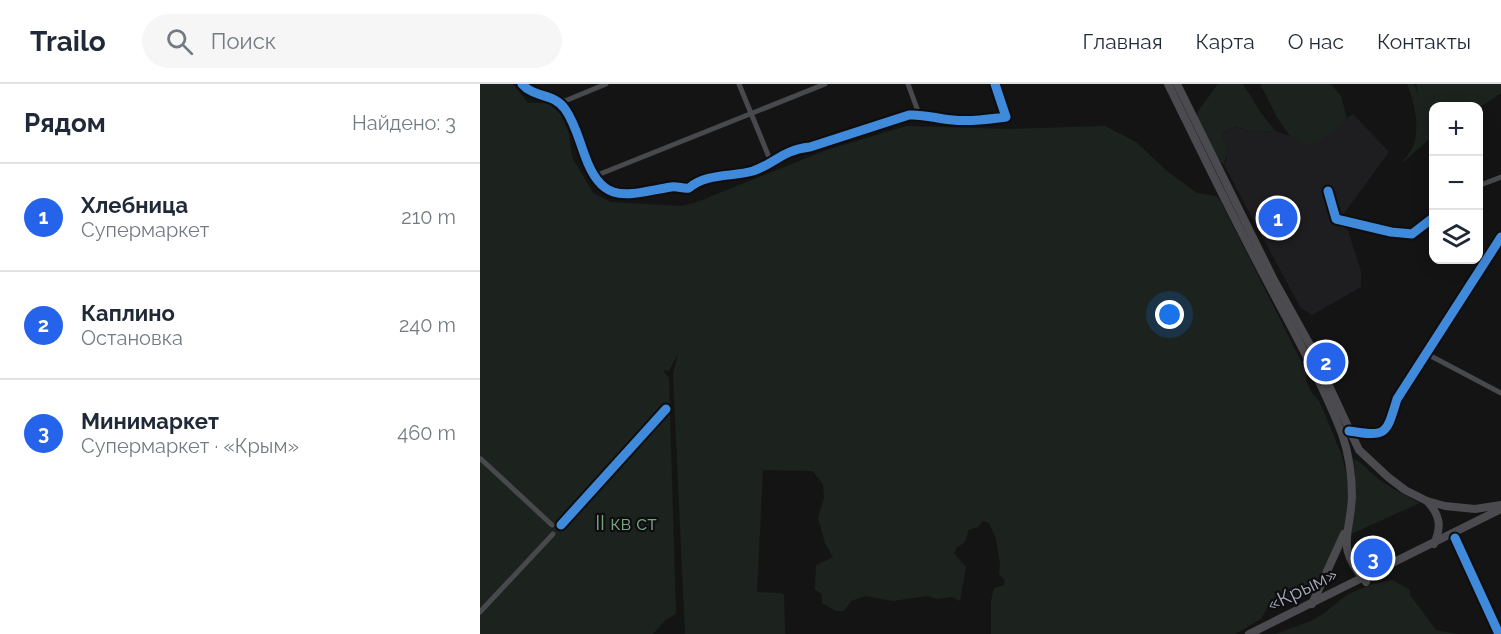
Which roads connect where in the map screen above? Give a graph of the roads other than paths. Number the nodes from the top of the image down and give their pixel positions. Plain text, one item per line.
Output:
1 (522, 84) edge
2 (606, 84) edge
3 (739, 84) edge
4 (825, 84) edge
5 (908, 84) edge
6 (995, 84) edge
7 (1168, 84) edge
8 (1177, 84) edge
9 (560, 103) junction
10 (751, 114) junction
11 (919, 114) junction
12 (771, 162) junction
13 (595, 176) junction
14 (1501, 177) edge
15 (1483, 184) edge
16 (1329, 191) dead end
17 (1429, 221) edge
18 (1501, 237) edge
19 (1271, 281) junction
20 (1427, 354) junction
21 (1501, 393) edge
22 (666, 409) dead end
23 (1345, 433) junction
24 (481, 459) edge
25 (1427, 501) junction
26 (1501, 507) edge
27 (1501, 515) edge
28 (552, 525) dead end
29 (561, 525) dead end
30 (1348, 525) junction
31 (553, 534) dead end
32 (1455, 538) junction
33 (1432, 547) junction
34 (1364, 580) junction
35 (1312, 603) junction
36 (480, 612) edge
37 (1249, 634) edge
38 (1259, 634) edge
39 (1498, 634) edge

1 - 9 street
2 - 9 street
3 - 10 street
4 - 10 street
5 - 11 street
6 - 11 street
7 - 19 main road
8 - 19 main road
9 - 13 street
10 - 12 street
10 - 13 street
11 - 12 street
12 - 13 street
14 - 15 street
16 - 17 street
18 - 20 street
19 - 23 main road
20 - 21 street
20 - 23 street
22 - 29 street
23 - 25 main road
23 - 30 main road
24 - 28 street
25 - 26 main road
25 - 33 main road
26 - 33 main road
27 - 32 main road, «Крым»
30 - 34 main road
30 - 35 main road
31 - 36 street
32 - 33 main road, «Крым»
32 - 39 street
33 - 34 main road, «Крым»
34 - 35 main road, «Крым»
34 - 38 main road, «Крым»
35 - 37 main road, «Крым»

